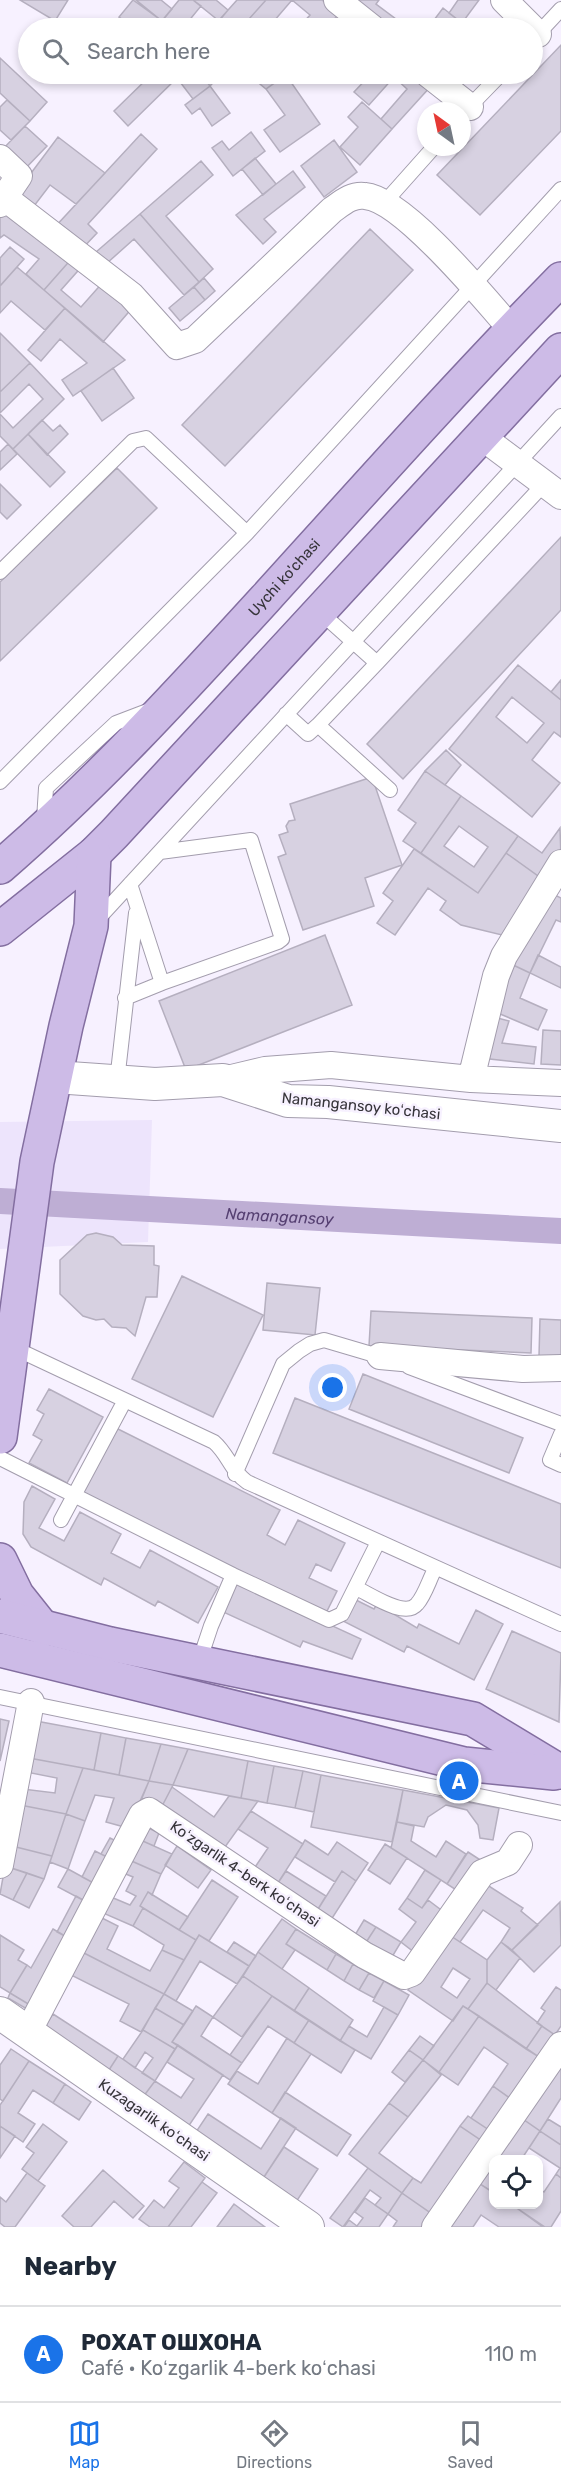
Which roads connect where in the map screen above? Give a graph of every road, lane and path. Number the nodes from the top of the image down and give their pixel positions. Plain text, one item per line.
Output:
1 (337, 0) edge
2 (504, 0) edge
3 (561, 9) edge
4 (360, 18) edge
5 (519, 18) edge
6 (543, 28) edge
7 (438, 84) edge
8 (492, 84) edge
9 (457, 102) edge
10 (471, 106) edge
11 (426, 156) edge
12 (0, 158) edge
13 (561, 189) edge
14 (3, 201) edge
15 (385, 202) junction
16 (561, 279) edge
17 (472, 284) junction
18 (512, 330) junction
19 (561, 350) edge
20 (561, 416) edge
21 (482, 437) junction
22 (517, 462) junction
23 (553, 489) edge
24 (247, 533) junction
25 (0, 572) edge
26 (320, 612) junction
27 (353, 642) junction
28 (377, 663) junction
29 (286, 714) junction
30 (318, 725) junction
31 (0, 782) edge
32 (390, 790) dead end
33 (160, 852) junction
34 (94, 854) junction
35 (561, 864) edge
36 (0, 867) edge
37 (130, 884) junction
38 (137, 908) junction
39 (91, 926) junction
40 (0, 929) edge
41 (162, 983) junction
42 (125, 998) junction
43 (55, 1077) junction
44 (471, 1079) junction
45 (223, 1080) junction
46 (117, 1081) junction
47 (561, 1083) edge
48 (561, 1126) edge
49 (9, 1339) edge
50 (380, 1356) junction
51 (561, 1368) edge
52 (124, 1402) junction
53 (561, 1424) edge
54 (561, 1434) edge
55 (0, 1437) edge
56 (0, 1458) edge
57 (561, 1465) edge
58 (235, 1474) junction
59 (76, 1494) junction
60 (61, 1520) dead end
61 (378, 1542) junction
62 (0, 1560) edge
63 (435, 1569) junction
64 (233, 1575) junction
65 (356, 1588) junction
66 (0, 1616) edge
67 (561, 1624) edge
68 (44, 1629) junction
69 (0, 1650) edge
70 (106, 1659) junction
71 (0, 1660) edge
72 (51, 1662) junction
73 (199, 1662) junction
74 (0, 1697) edge
75 (31, 1702) junction
76 (561, 1773) edge
77 (561, 1813) edge
78 (519, 1845) dead end
79 (0, 1865) edge
80 (0, 2013) edge
81 (28, 2032) junction
82 (561, 2045) edge
83 (308, 2227) edge
84 (435, 2227) edge

1 - 4 street
2 - 5 street
3 - 6 lane
7 - 9 street
8 - 10 lane
11 - 15 lane
12 - 14 street
13 - 17 lane
14 - 15 street
15 - 17 street
16 - 18 main road, Uychi ko'chasi
17 - 18 street
17 - 24 lane
18 - 36 main road, Uychi ko'chasi
19 - 21 main road
20 - 22 lane
21 - 22 street
21 - 26 main road
22 - 23 street
22 - 27 lane
23 - 28 lane
24 - 25 lane
24 - 31 lane
26 - 27 lane
26 - 34 main road
27 - 28 lane
27 - 29 lane
28 - 30 lane
29 - 30 lane
29 - 33 lane
30 - 32 lane
33 - 37 lane
33 - 41 lane
34 - 39 main road
34 - 40 main road
35 - 44 street
37 - 38 lane
37 - 39 lane
38 - 41 lane
38 - 42 lane
39 - 43 main road
41 - 42 lane
42 - 46 lane
43 - 46 street, Namangansoy koʻchasi
43 - 49 main road
44 - 45 street
44 - 47 street
45 - 46 street, Namangansoy koʻchasi
45 - 48 street, Namangansoy koʻchasi
49 - 52 lane
49 - 55 main road
50 - 51 street
50 - 53 lane
50 - 58 lane
52 - 58 lane
52 - 59 lane
54 - 57 lane
56 - 59 lane
58 - 61 lane
59 - 60 lane
59 - 64 lane
61 - 63 lane
61 - 65 lane
62 - 68 main road
63 - 65 lane
63 - 67 lane
64 - 65 lane
64 - 73 lane
66 - 68 main road
68 - 70 main road
69 - 72 main road
70 - 72 main road
70 - 73 main road
70 - 76 main road
71 - 72 main road
73 - 76 main road
74 - 75 lane
75 - 77 lane
75 - 79 street
78 - 81 street, Koʻzgarlik 4-berk koʻchasi
80 - 81 street, Kuzagarlik koʻchasi
81 - 83 street, Kuzagarlik koʻchasi
82 - 84 street

